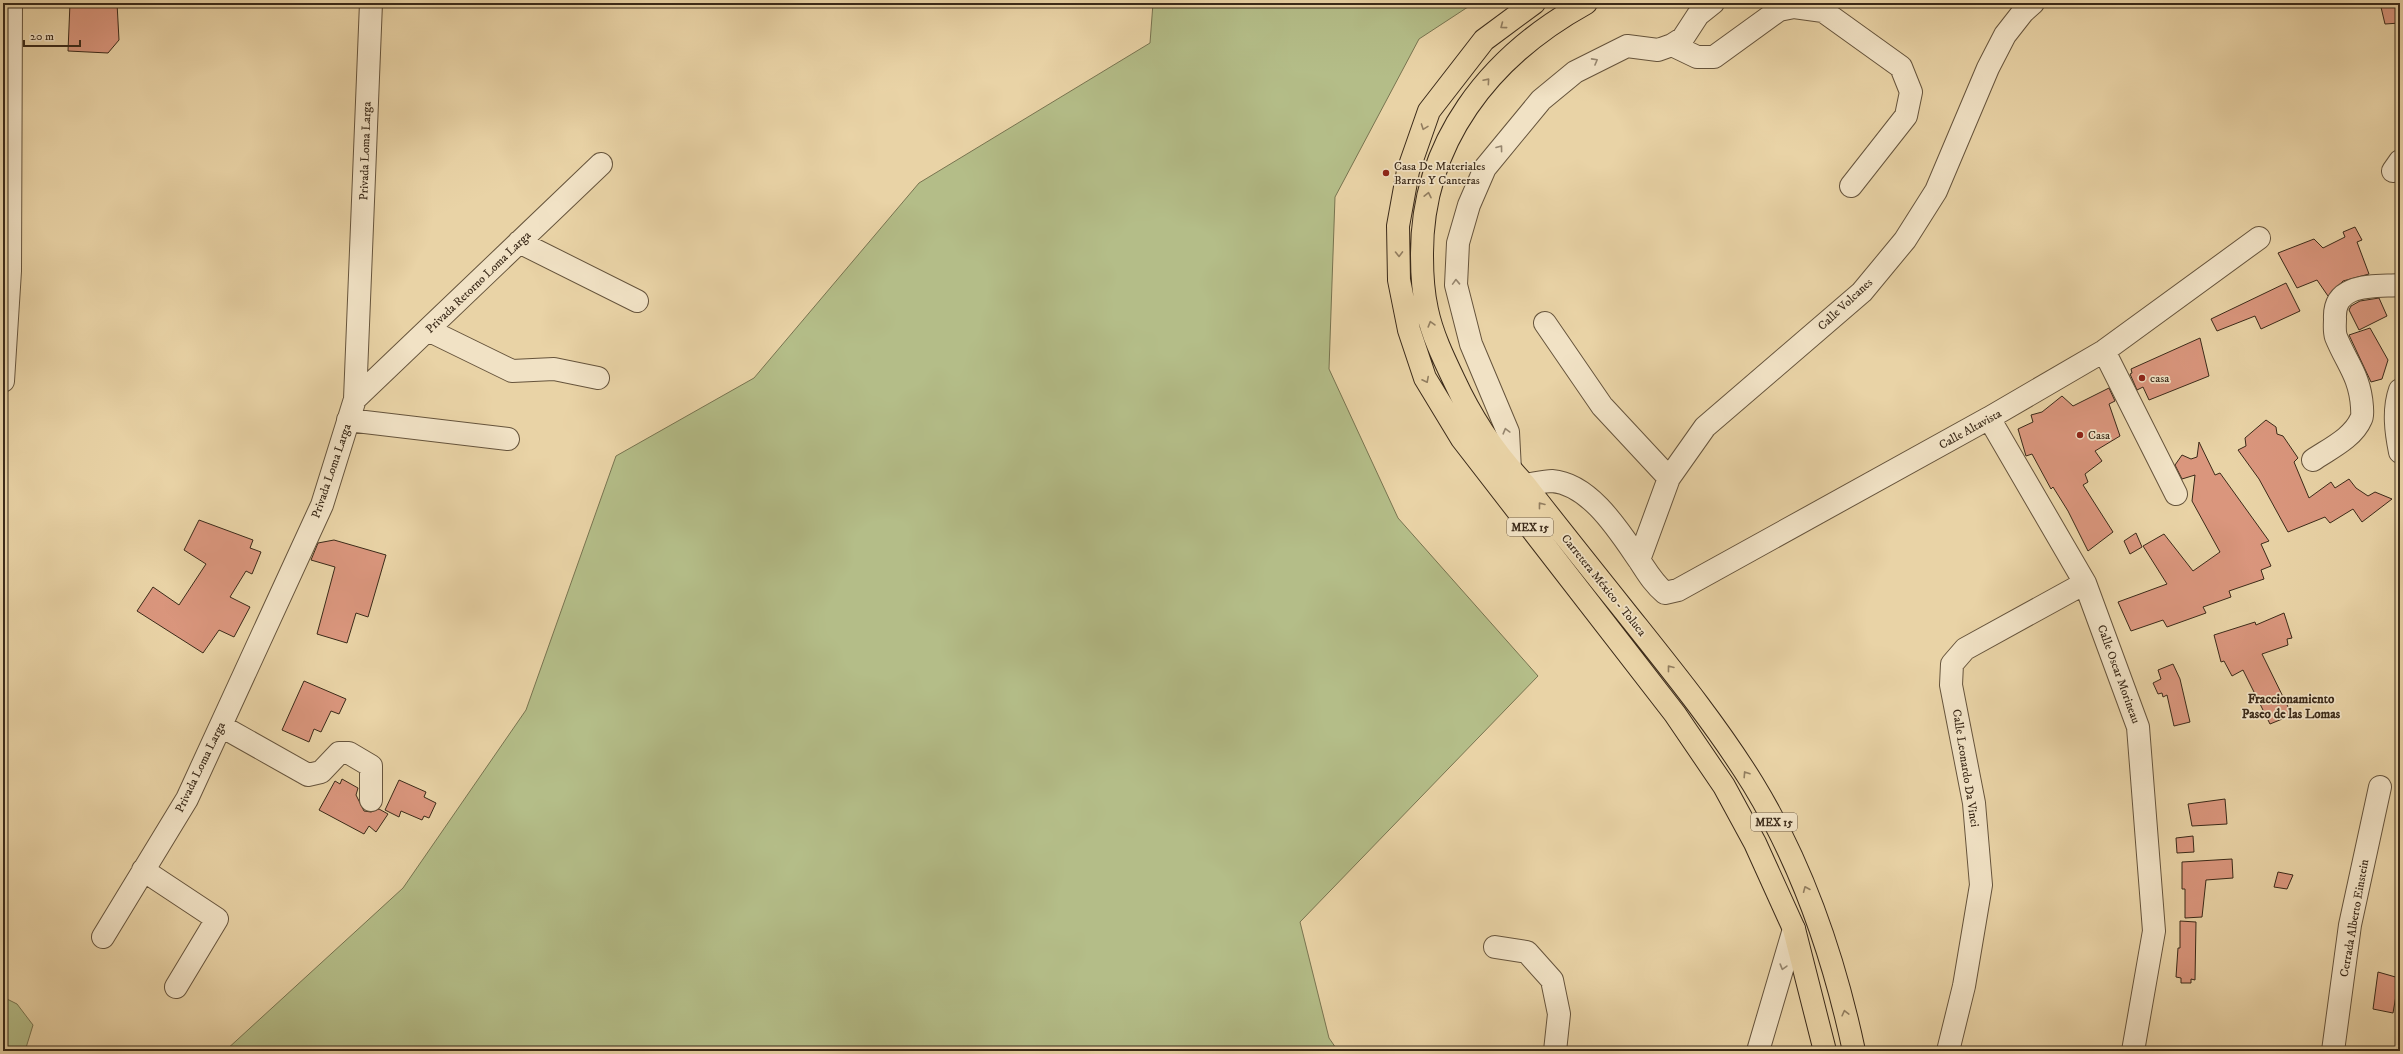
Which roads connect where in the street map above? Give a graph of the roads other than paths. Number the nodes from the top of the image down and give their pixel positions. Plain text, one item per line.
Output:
1 (12, 3) edge
2 (371, 3) edge
3 (1534, 3) edge
4 (1586, 3) edge
5 (1713, 3) edge
6 (2033, 3) edge
7 (1672, 45) junction
8 (601, 164) dead end
9 (1851, 186) dead end
10 (2259, 238) dead end
11 (519, 242) junction
12 (2400, 285) edge
13 (638, 302) dead end
14 (1545, 323) dead end
15 (428, 330) junction
16 (2104, 351) junction
17 (598, 378) dead end
18 (3, 381) edge
19 (2400, 390) edge
20 (355, 399) junction
21 (1989, 418) junction
22 (348, 420) junction
23 (508, 439) dead end
24 (2400, 452) edge
25 (2313, 460) dead end
26 (1517, 477) junction
27 (1669, 478) junction
28 (2176, 494) dead end
29 (1639, 560) junction
30 (2085, 583) junction
31 (221, 726) junction
32 (2380, 787) dead end
33 (371, 800) dead end
34 (144, 870) junction
35 (1794, 929) junction
36 (103, 937) dead end
37 (1495, 947) dead end
38 (176, 987) dead end
39 (1556, 1051) edge
40 (1758, 1051) edge
41 (1825, 1051) edge
42 (1854, 1051) edge
43 (1948, 1051) edge
44 (2133, 1051) edge
45 (2333, 1051) edge

1 - 18 street
2 - 20 street, Privada Loma Larga
3 -> 35 main road, Carretera México - Toluca / MEX 15
26 -> 4 main road, Carretera México - Toluca / MEX 15
5 - 7 street
6 - 27 street, Calle Volcanes
7 - 9 street
26 -> 7 street
8 - 11 street, Privada Retorno Loma Larga
10 - 16 street, Calle Altavista
11 - 13 street
11 - 15 street, Privada Retorno Loma Larga
12 - 25 street
14 - 27 street
15 - 17 street
15 - 20 street, Privada Retorno Loma Larga
16 - 21 street, Calle Altavista
16 - 28 street
19 - 24 street
20 - 22 street, Privada Loma Larga
21 - 29 street, Calle Altavista
21 - 30 street, Calle Oscar Morineau
22 - 23 street
22 - 31 street, Privada Loma Larga
26 - 29 street
42 -> 26 main road, Carretera México - Toluca / MEX 15
27 - 29 street, Calle Volcanes
30 - 43 street, Calle Leonardo Da Vinci
30 - 44 street, Calle Oscar Morineau
31 - 33 street
31 - 34 street, Privada Loma Larga
32 - 45 street, Cerrada Alberto Einstein
34 - 36 street, Privada Loma Larga
34 - 38 street
35 -> 40 street
35 - 41 main road, Carretera México - Toluca / MEX 15
37 - 39 street

